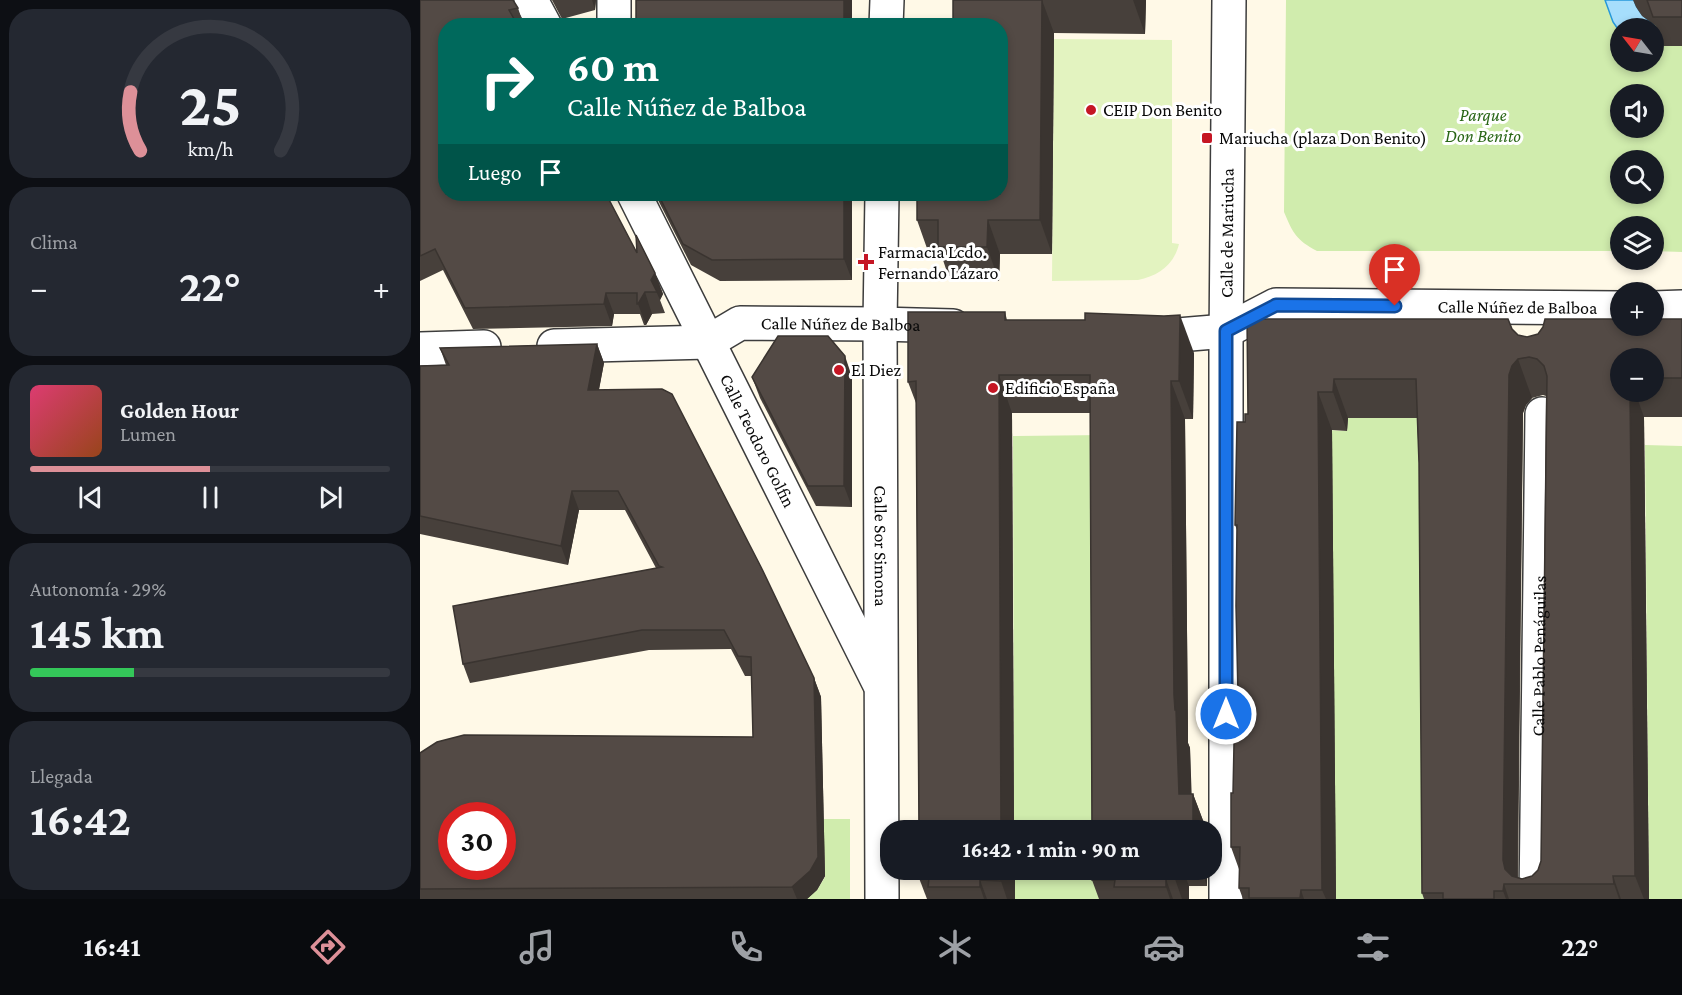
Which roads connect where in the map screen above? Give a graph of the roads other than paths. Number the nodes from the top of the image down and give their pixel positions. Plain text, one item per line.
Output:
1 (531, 0) edge
2 (614, 0) edge
3 (887, 0) edge
4 (1229, 0) edge
5 (541, 18) edge
6 (614, 18) edge
7 (886, 18) edge
8 (638, 201) edge
9 (882, 201) edge
10 (1682, 307) edge
11 (1664, 308) edge
12 (1610, 310) edge
13 (880, 324) junction
14 (987, 328) edge
15 (1226, 331) junction
16 (1118, 333) edge
17 (708, 342) junction
18 (420, 349) edge
19 (1542, 414) dead end
20 (881, 689) junction
21 (882, 899) edge
22 (1226, 899) edge
23 (1536, 899) edge

1 - 5 street
2 - 6 street
3 - 7 street
4 - 15 street, Calle de Mariucha
8 - 17 street, Calle Teodoro Golfin
9 - 13 street, Calle Sor Simona
10 - 11 street
12 - 15 street, Calle Núñez de Balboa
13 - 14 street, Calle Núñez de Balboa
13 - 17 street, Calle Núñez de Balboa
13 - 20 street, Calle Sor Simona
15 - 16 street, Calle Núñez de Balboa
15 - 22 street, Calle de Mariucha
17 - 18 street, Calle Núñez de Balboa
17 - 20 street, Calle Teodoro Golfin
19 - 23 street, Calle Pablo Penáguilas
20 - 21 street, Calle Sor Simona

